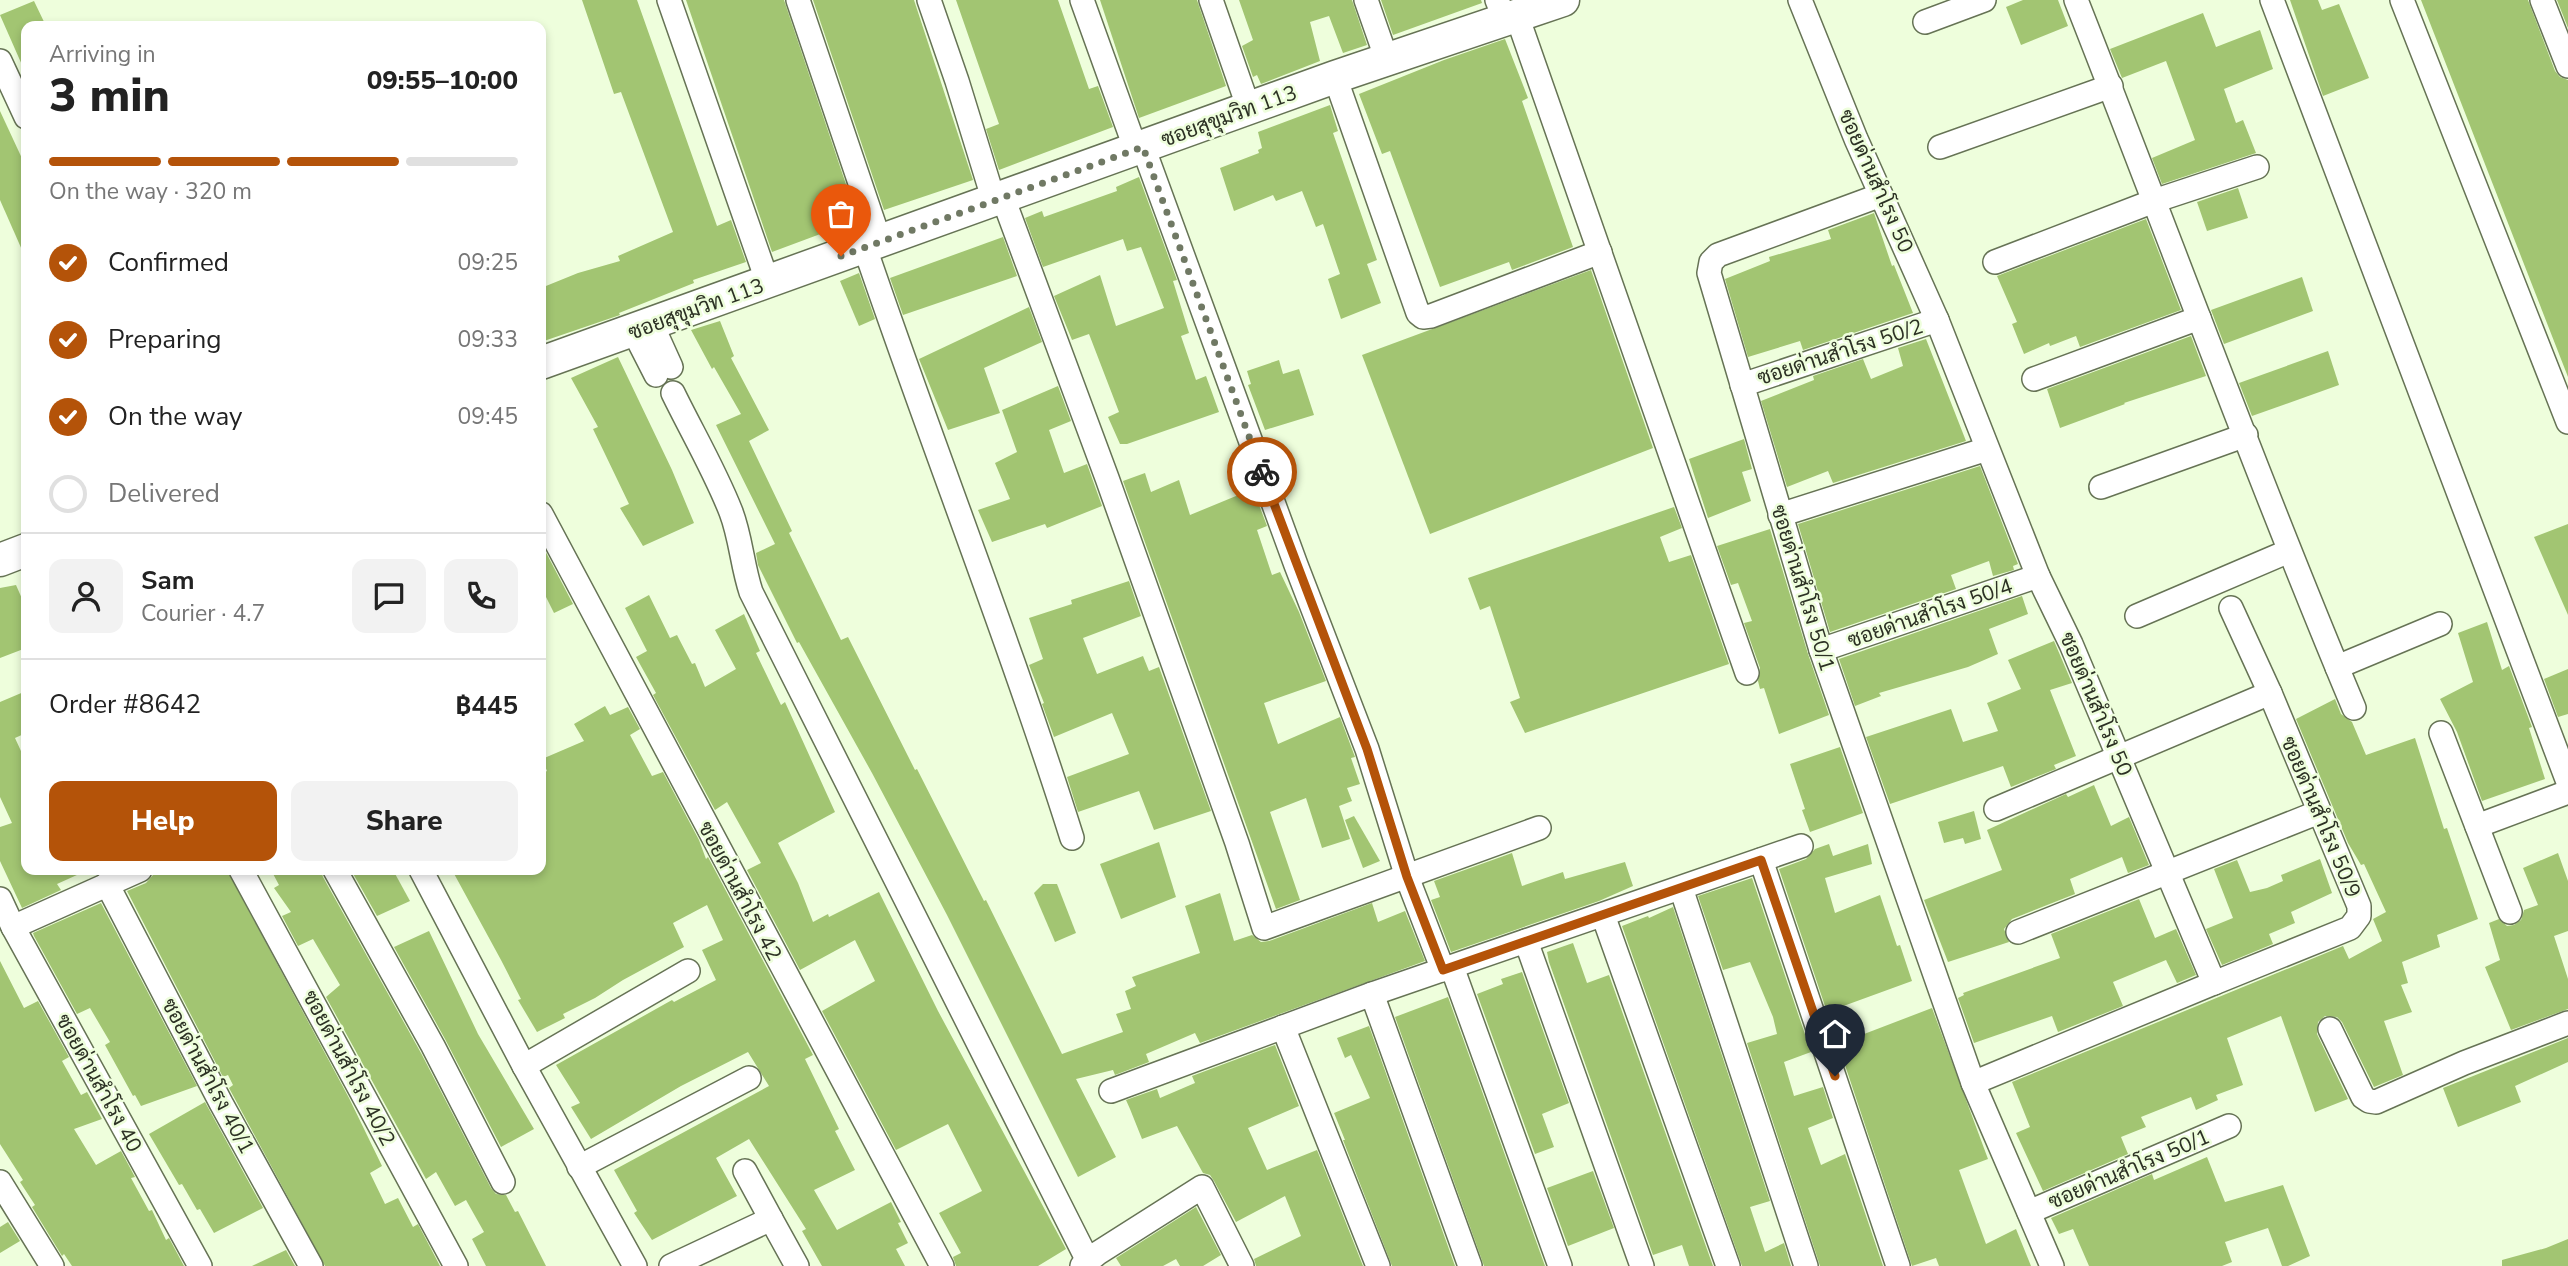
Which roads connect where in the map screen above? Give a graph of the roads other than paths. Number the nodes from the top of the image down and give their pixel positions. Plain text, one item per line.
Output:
1 (669, 0) edge
2 (798, 0) edge
3 (929, 0) edge
4 (1082, 0) edge
5 (1211, 0) edge
6 (1366, 0) edge
7 (1563, 0) edge
8 (1800, 0) edge
9 (1984, 0) edge
10 (2076, 0) edge
11 (2272, 0) edge
12 (2402, 0) edge
13 (2542, 0) edge
14 (1506, 12) edge
15 (1925, 22) dead end
16 (1387, 60) junction
17 (0, 61) edge
18 (2568, 66) edge
19 (1335, 78) junction
20 (2110, 86) junction
21 (21, 106) edge
22 (1249, 108) junction
23 (1940, 147) dead end
24 (1140, 148) junction
25 (2257, 167) dead end
26 (1881, 195) junction
27 (998, 200) junction
28 (2154, 201) junction
29 (872, 245) junction
30 (1600, 252) junction
31 (1995, 262) dead end
32 (768, 283) junction
33 (2199, 318) junction
34 (1937, 320) junction
35 (643, 328) junction
36 (546, 361) edge
37 (2034, 379) dead end
38 (1742, 385) junction
39 (2568, 422) edge
40 (2246, 435) junction
41 (1987, 449) junction
42 (2101, 488) dead end
43 (1780, 515) junction
44 (546, 523) edge
45 (2289, 551) junction
46 (21, 552) edge
47 (0, 560) edge
48 (2038, 576) junction
49 (2231, 608) dead end
50 (2137, 616) dead end
51 (2440, 624) dead end
52 (1821, 650) junction
53 (2337, 667) junction
54 (1746, 673) dead end
55 (2270, 693) junction
56 (2354, 708) dead end
57 (2441, 733) dead end
58 (2118, 756) junction
59 (2568, 782) edge
60 (2568, 792) edge
61 (1996, 809) dead end
62 (2319, 812) junction
63 (2477, 826) junction
64 (1539, 828) dead end
65 (1072, 838) dead end
66 (1801, 846) dead end
67 (1761, 860) junction
68 (2168, 873) junction
69 (128, 875) edge
70 (245, 875) edge
71 (338, 875) edge
72 (424, 875) edge
73 (1407, 877) junction
74 (107, 884) junction
75 (1681, 888) junction
76 (0, 899) edge
77 (2510, 912) dead end
78 (1603, 915) junction
79 (13, 927) junction
80 (2018, 932) dead end
81 (1526, 942) junction
82 (1448, 969) junction
83 (688, 971) dead end
84 (2214, 983) junction
85 (1373, 995) junction
86 (2568, 1023) edge
87 (1283, 1027) junction
88 (2330, 1029) dead end
89 (524, 1066) junction
90 (749, 1079) dead end
91 (1973, 1083) junction
92 (1111, 1091) dead end
93 (2229, 1126) dead end
94 (579, 1167) junction
95 (745, 1171) dead end
96 (0, 1182) edge
97 (503, 1182) dead end
98 (2029, 1212) junction
99 (771, 1219) junction
100 (1093, 1262) edge
101 (52, 1266) edge
102 (200, 1266) edge
103 (311, 1266) edge
104 (456, 1266) edge
105 (635, 1266) edge
106 (671, 1266) edge
107 (797, 1266) edge
108 (942, 1266) edge
109 (1242, 1266) edge
110 (1378, 1266) edge
111 (1470, 1266) edge
112 (1560, 1266) edge
113 (1642, 1266) edge
114 (1728, 1266) edge
115 (1805, 1266) edge
116 (1898, 1266) edge
117 (2052, 1266) edge

1 - 32 street
2 - 29 street
3 - 27 street
4 - 24 street
5 - 22 street
6 - 16 street
7 - 14 main road, ซอยสุขุมวิท 113
8 - 26 street, ซอยด่านสำโรง 50
9 - 15 street
10 - 20 street
11 - 59 street
12 - 39 street
13 - 18 street
14 - 16 main road, ซอยสุขุมวิท 113
14 - 30 street
16 - 19 main road, ซอยสุขุมวิท 113
17 - 21 street
19 - 22 main road, ซอยสุขุมวิท 113
19 - 30 street
20 - 23 street
20 - 28 street
22 - 24 main road, ซอยสุขุมวิท 113
24 - 27 main road, ซอยสุขุมวิท 113
24 - 73 street
25 - 28 street
26 - 34 street, ซอยด่านสำโรง 50
26 - 38 street, ซอยด่านสำโรง 50/1
27 - 29 main road, ซอยสุขุมวิท 113
27 - 73 street
28 - 31 street
28 - 33 street
29 - 32 main road, ซอยสุขุมวิท 113
29 - 65 street
30 - 54 street
32 - 35 main road, ซอยสุขุมวิท 113
33 - 37 street
33 - 40 street
34 - 38 street, ซอยด่านสำโรง 50/2
34 - 41 street, ซอยด่านสำโรง 50
35 - 36 main road, ซอยสุขุมวิท 113
35 - 100 street
38 - 43 street, ซอยด่านสำโรง 50/1
40 - 42 street
40 - 45 street
41 - 43 street
41 - 48 street, ซอยด่านสำโรง 50
43 - 52 street, ซอยด่านสำโรง 50/1
44 - 108 street, ซอยด่านสำโรง 42
45 - 50 street
45 - 53 street
46 - 47 main road
48 - 52 street, ซอยด่านสำโรง 50/4
48 - 58 street, ซอยด่านสำโรง 50
49 - 55 street, ซอยด่านสำโรง 50/9
51 - 53 street
52 - 91 street, ซอยด่านสำโรง 50/1
53 - 56 street
55 - 58 street
55 - 62 street, ซอยด่านสำโรง 50/9
57 - 63 street
58 - 61 street
58 - 68 street, ซอยด่านสำโรง 50
60 - 63 street
62 - 68 street
62 - 84 street, ซอยด่านสำโรง 50/9
63 - 77 street
64 - 73 street
66 - 67 street
67 - 75 street
67 - 116 street
68 - 80 street
68 - 84 street, ซอยด่านสำโรง 50
69 - 74 street
70 - 104 street, ซอยด่านสำโรง 40/2
71 - 97 street
72 - 89 street
73 - 82 street
74 - 79 street
74 - 103 street, ซอยด่านสำโรง 40/1
75 - 78 street
75 - 115 street
76 - 79 street, ซอยด่านสำโรง 40
78 - 81 street
78 - 114 street
79 - 102 street, ซอยด่านสำโรง 40
81 - 82 street
81 - 113 street
82 - 85 street
82 - 112 street
83 - 89 street
84 - 91 street
85 - 87 street
85 - 111 street
86 - 88 street
87 - 92 street
87 - 110 street
89 - 94 street
90 - 94 street
91 - 98 street
93 - 98 street, ซอยด่านสำโรง 50/1
94 - 105 street
95 - 99 street
96 - 101 street
98 - 117 street
99 - 106 street
99 - 107 street
100 - 109 street

